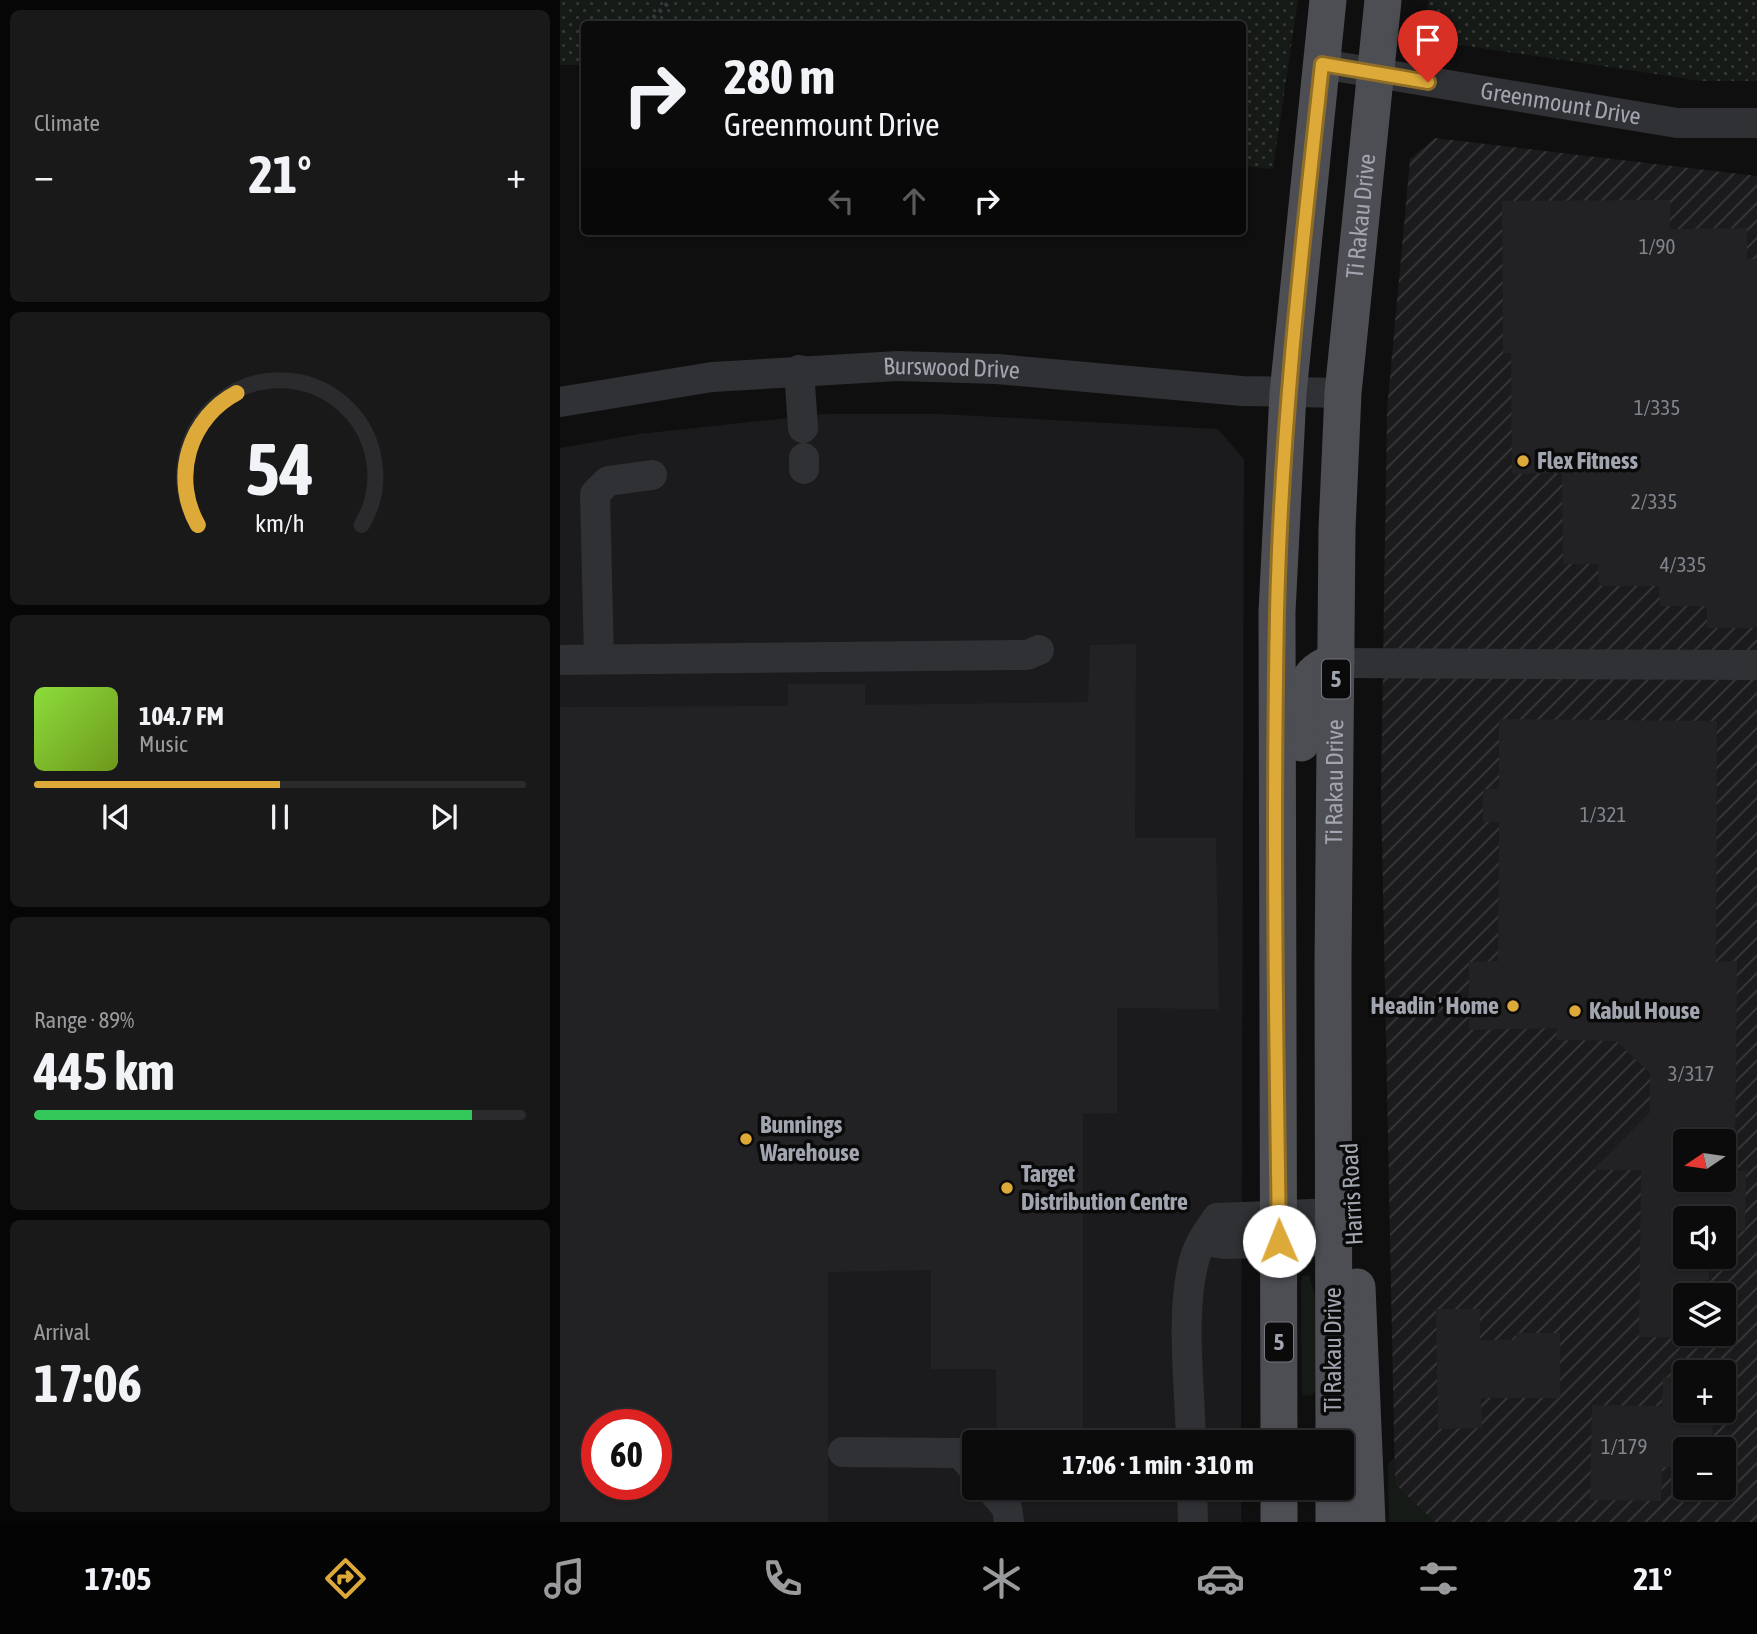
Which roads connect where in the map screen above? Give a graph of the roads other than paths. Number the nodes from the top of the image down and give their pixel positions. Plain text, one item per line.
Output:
1 (1328, 0) edge
2 (1383, 0) edge
3 (1322, 64) junction
4 (1378, 74) junction
5 (1757, 123) edge
6 (799, 370) junction
7 (1288, 393) junction
8 (1343, 393) junction
9 (560, 402) edge
10 (803, 428) dead end
11 (652, 475) dead end
12 (1039, 650) dead end
13 (599, 659) junction
14 (560, 660) edge
15 (1336, 663) junction
16 (1757, 665) edge
17 (1277, 815) junction
18 (1333, 1080) junction
19 (1334, 1227) junction
20 (1279, 1228) junction
21 (1191, 1430) edge
22 (1279, 1430) edge
23 (1334, 1430) edge
24 (842, 1452) dead end
25 (962, 1455) edge
26 (1000, 1500) edge
27 (1192, 1500) edge
28 (1279, 1500) edge
29 (1334, 1500) edge
30 (1009, 1522) edge
31 (1193, 1522) edge
32 (1279, 1522) edge
33 (1334, 1522) edge
34 (1367, 1522) edge

1 - 3 main road, 5
2 - 4 main road, Ti Rakau Drive / 5
3 - 4 street, Greenmount Drive
3 - 7 main road, 5
4 - 5 street, Greenmount Drive
4 - 8 main road, Ti Rakau Drive / 5
6 - 7 street, Burswood Drive
6 - 9 street, Burswood Drive
6 - 10 street
7 - 8 street, Burswood Drive
7 - 17 main road, 5
8 - 15 main road, Ti Rakau Drive / 5
11 - 13 street
12 - 13 street
13 - 14 street
15 - 16 street
15 - 17 main road
15 - 18 main road, Ti Rakau Drive / 5
17 - 20 main road, 5
18 - 19 main road, Ti Rakau Drive / 5
18 - 34 main road, Harris Road
19 - 20 street
19 - 23 main road, Ti Rakau Drive / 5
20 - 21 street
20 - 22 main road, 5
24 - 25 street
26 - 30 street
27 - 31 street
28 - 32 main road
29 - 33 main road

